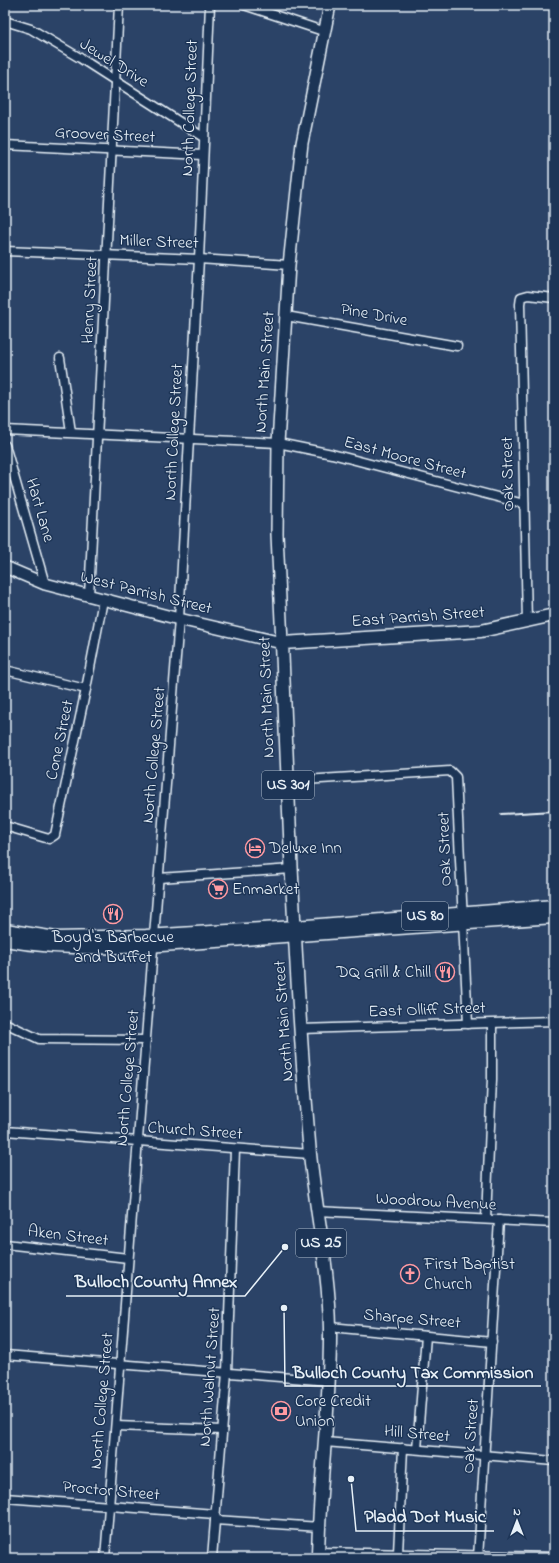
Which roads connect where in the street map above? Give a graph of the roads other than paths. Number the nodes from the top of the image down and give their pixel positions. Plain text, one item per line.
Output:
1 (119, 5) edge
2 (210, 5) edge
3 (244, 5) edge
4 (330, 5) edge
5 (5, 21) edge
6 (323, 31) junction
7 (115, 80) junction
8 (203, 137) junction
9 (5, 145) edge
10 (111, 149) junction
11 (203, 155) junction
12 (5, 251) edge
13 (107, 255) junction
14 (199, 259) junction
15 (289, 265) junction
16 (554, 298) edge
17 (286, 316) junction
18 (457, 346) dead end
19 (60, 358) dead end
20 (5, 430) edge
21 (71, 432) junction
22 (97, 434) junction
23 (189, 439) junction
24 (278, 443) junction
25 (5, 445) edge
26 (8, 466) edge
27 (524, 504) junction
28 (5, 567) edge
29 (45, 584) junction
30 (89, 596) junction
31 (103, 600) junction
32 (554, 615) edge
33 (180, 619) junction
34 (527, 622) junction
35 (282, 643) junction
36 (5, 670) edge
37 (86, 689) junction
38 (288, 781) junction
39 (5, 826) edge
40 (292, 869) junction
41 (159, 878) junction
42 (554, 906) edge
43 (554, 917) edge
44 (462, 918) junction
45 (5, 930) edge
46 (295, 931) junction
47 (5, 940) edge
48 (155, 941) junction
49 (554, 1021) edge
50 (5, 1023) edge
51 (468, 1024) junction
52 (492, 1024) junction
53 (302, 1029) junction
54 (146, 1040) junction
55 (5, 1131) edge
56 (138, 1142) junction
57 (235, 1149) junction
58 (310, 1154) junction
59 (317, 1211) junction
60 (486, 1220) junction
61 (499, 1220) junction
62 (554, 1223) edge
63 (5, 1244) edge
64 (128, 1258) junction
65 (330, 1327) junction
66 (426, 1336) junction
67 (492, 1342) junction
68 (5, 1355) edge
69 (120, 1364) junction
70 (228, 1372) junction
71 (329, 1381) junction
72 (116, 1426) junction
73 (222, 1430) junction
74 (325, 1442) junction
75 (403, 1448) junction
76 (417, 1449) junction
77 (485, 1455) junction
78 (554, 1460) edge
79 (5, 1498) edge
80 (109, 1506) junction
81 (215, 1517) junction
82 (320, 1528) junction
83 (398, 1553) junction
84 (318, 1555) edge
85 (386, 1556) edge
86 (478, 1556) edge
87 (554, 1557) edge
88 (105, 1558) edge
89 (212, 1558) edge

1 - 7 street, Henry Street
2 - 8 street, North College Street
3 - 6 street
4 - 6 street, North Main Street
5 - 7 street, Jewel Drive
6 - 15 street, North Main Street
7 - 8 street, Jewel Drive
7 - 10 street, Henry Street
8 - 11 street, North College Street
9 - 10 street, Groover Street
10 - 11 street, Groover Street
10 - 13 street, Henry Street
11 - 14 street, North College Street
12 - 13 street, Miller Street
13 - 14 street, Miller Street
13 - 22 street, Henry Street
14 - 15 street, Miller Street
14 - 23 street, North College Street
15 - 17 street, North Main Street
16 - 27 street, Oak Street
17 - 18 street, Pine Drive
17 - 24 street, North Main Street
19 - 21 street
20 - 21 street, East Moore Street
21 - 22 street, East Moore Street
22 - 23 street, East Moore Street
22 - 30 street, Henry Street
23 - 24 street, East Moore Street
23 - 33 street, North College Street
24 - 27 street, East Moore Street
24 - 35 street, North Main Street
25 - 26 street, Hart Lane
26 - 29 street, Hart Lane
27 - 34 street, Oak Street
28 - 29 street, West Parrish Street
29 - 30 street, West Parrish Street
30 - 31 street, West Parrish Street
31 - 33 street, West Parrish Street
31 - 37 street, Cone Street
32 - 34 main road, East Parrish Street
33 - 35 street, West Parrish Street
33 - 41 street, North College Street
34 - 35 main road, East Parrish Street
35 - 38 main road, North Main Street / US 301
36 - 37 street
37 - 39 street, Cone Street
38 - 40 main road, North Main Street / US 301
38 - 44 street, Oak Street
40 - 41 street
40 - 46 main road, North Main Street / US 301
41 - 48 street, North College Street
42 - 44 main road, US 80
43 - 44 main road, US 80
44 - 46 main road, US 80
44 - 51 street, Oak Street
45 - 48 main road
46 - 48 main road
46 - 53 main road, North Main Street / US 25
47 - 48 main road
48 - 54 street, North College Street
49 - 52 street, East Olliff Street
50 - 54 street
51 - 52 street, East Olliff Street
51 - 53 street, East Olliff Street
52 - 60 street
53 - 58 main road, North Main Street / US 25
54 - 56 street, North College Street
55 - 56 street, Church Street
56 - 57 street, Church Street
56 - 64 street, North College Street
57 - 58 street, Church Street
57 - 70 street, North Walnut Street
58 - 59 main road, North Main Street / US 25
59 - 60 street, Woodrow Avenue
59 - 65 main road, North Main Street / US 25
60 - 61 street, Woodrow Avenue
61 - 62 street, Woodrow Avenue
61 - 67 street, Oak Street
63 - 64 street, Aken Street
64 - 69 street, North College Street
65 - 66 street, Sharpe Street
65 - 71 main road, North Main Street / US 25
66 - 67 street, Sharpe Street
66 - 76 street
67 - 77 street, Oak Street
68 - 69 street
69 - 70 street
69 - 72 street, North College Street
70 - 71 street
70 - 73 street, North Walnut Street
71 - 74 main road, North Main Street / US 25
72 - 73 street
72 - 80 street, North College Street
73 - 81 street, North Walnut Street
74 - 75 street, Hill Street
74 - 82 main road, North Main Street / US 25
75 - 76 street, Hill Street
75 - 83 street
76 - 77 street, Hill Street
77 - 78 street, Hill Street
77 - 86 street, Oak Street
79 - 80 street, Proctor Street
80 - 81 street, Proctor Street
80 - 88 street, North College Street
81 - 82 street, Proctor Street
81 - 89 street, North Walnut Street
82 - 84 main road, North Main Street / US 25
83 - 85 street
83 - 86 street
84 - 85 street
86 - 87 street

